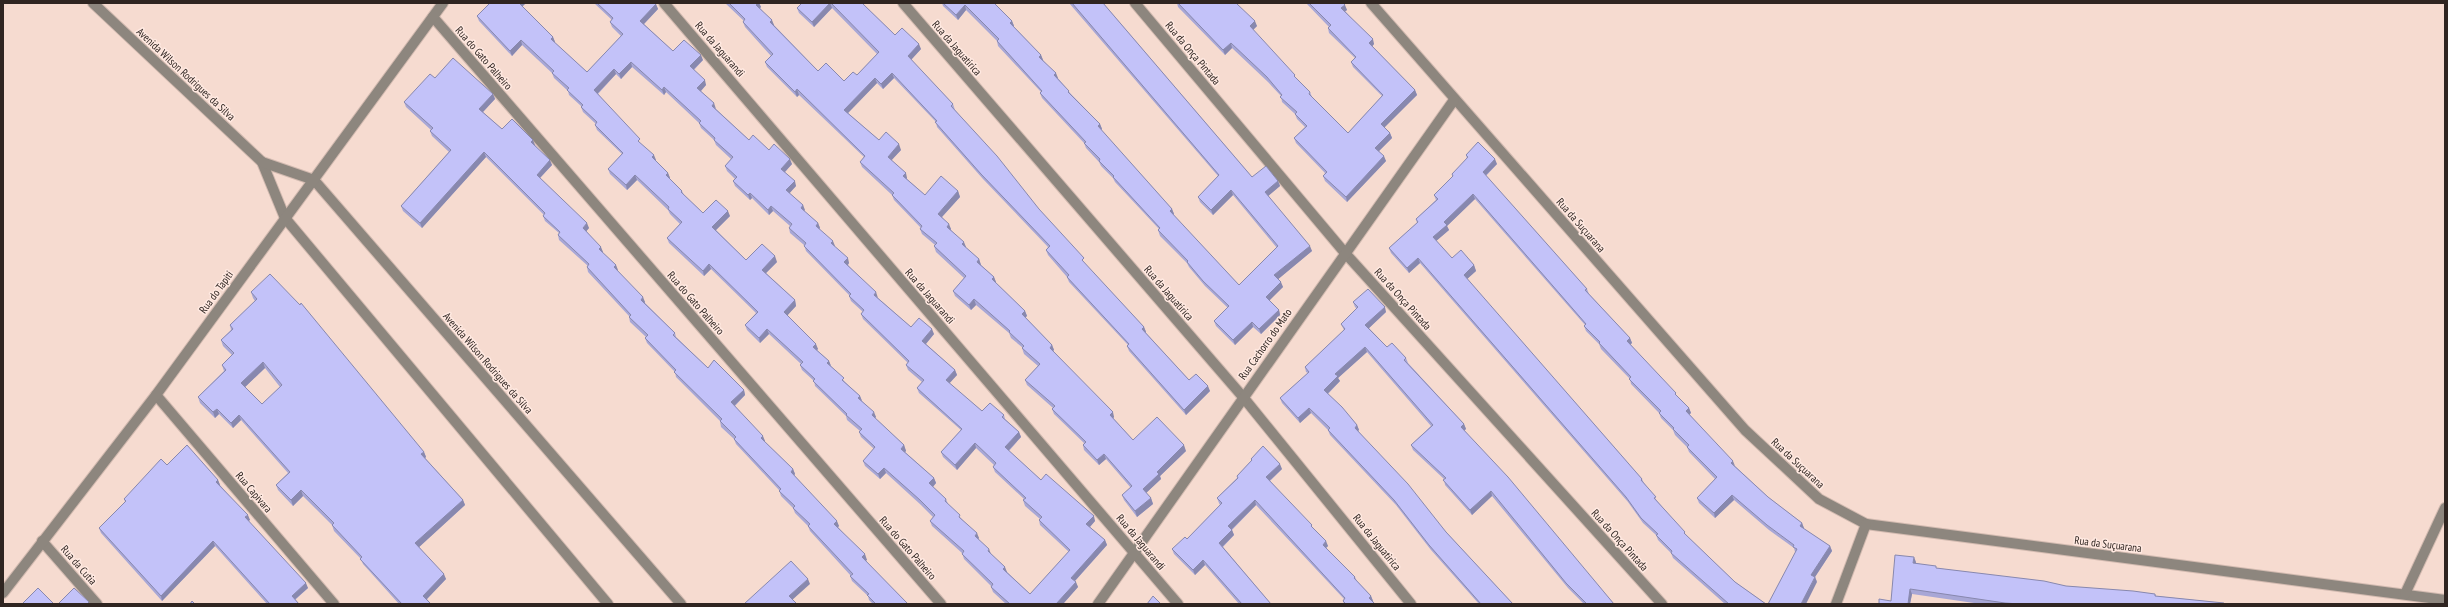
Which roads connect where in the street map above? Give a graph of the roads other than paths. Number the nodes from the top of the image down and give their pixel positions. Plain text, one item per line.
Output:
1 (93, 3) edge
2 (443, 3) edge
3 (664, 3) edge
4 (903, 3) edge
5 (1135, 3) edge
6 (1371, 3) edge
7 (433, 17) junction
8 (1454, 100) junction
9 (262, 162) junction
10 (314, 180) junction
11 (285, 218) junction
12 (1345, 252) junction
13 (156, 395) junction
14 (1243, 397) junction
15 (2445, 508) edge
16 (1866, 524) junction
17 (42, 541) junction
18 (1134, 553) junction
19 (3, 593) edge
20 (2405, 594) junction
21 (2445, 600) edge
22 (97, 604) edge
23 (334, 604) edge
24 (608, 604) edge
25 (681, 604) edge
26 (941, 604) edge
27 (1098, 604) edge
28 (1178, 604) edge
29 (1411, 604) edge
30 (1662, 604) edge
31 (1836, 604) edge

1 - 9 street, Avenida Wilson Rodrigues da Silva
2 - 7 street, Rua do Tapiti
3 - 18 street, Rua da Jaguarandi
4 - 14 street, Rua da Jaguatirica
5 - 12 street, Rua da Onça Pintada
6 - 8 street, Rua da Suçuarana
7 - 10 street, Rua do Tapiti
7 - 26 street, Rua do Gato Palheiro
8 - 12 street, Rua Cachorro do Mato
8 - 16 street, Rua da Suçuarana
9 - 10 street, Avenida Wilson Rodrigues da Silva
9 - 11 street, Avenida Wilson Rodrigues da Silva
10 - 11 street, Rua do Tapiti
10 - 25 street, Avenida Wilson Rodrigues da Silva
11 - 13 street, Rua do Tapiti
11 - 24 street, Avenida Wilson Rodrigues da Silva
12 - 14 street, Rua Cachorro do Mato
12 - 30 street, Rua da Onça Pintada
13 - 17 street, Rua do Tapiti
13 - 23 street, Rua Capivara
14 - 18 street, Rua Cachorro do Mato
14 - 29 street, Rua da Jaguatirica
15 - 20 street
16 - 20 street, Rua da Suçuarana
16 - 31 street
17 - 19 street, Rua do Tapiti
17 - 22 street, Rua da Cutia
18 - 27 street, Rua Cachorro do Mato
18 - 28 street, Rua da Jaguarandi
20 - 21 street, Rua da Suçuarana

